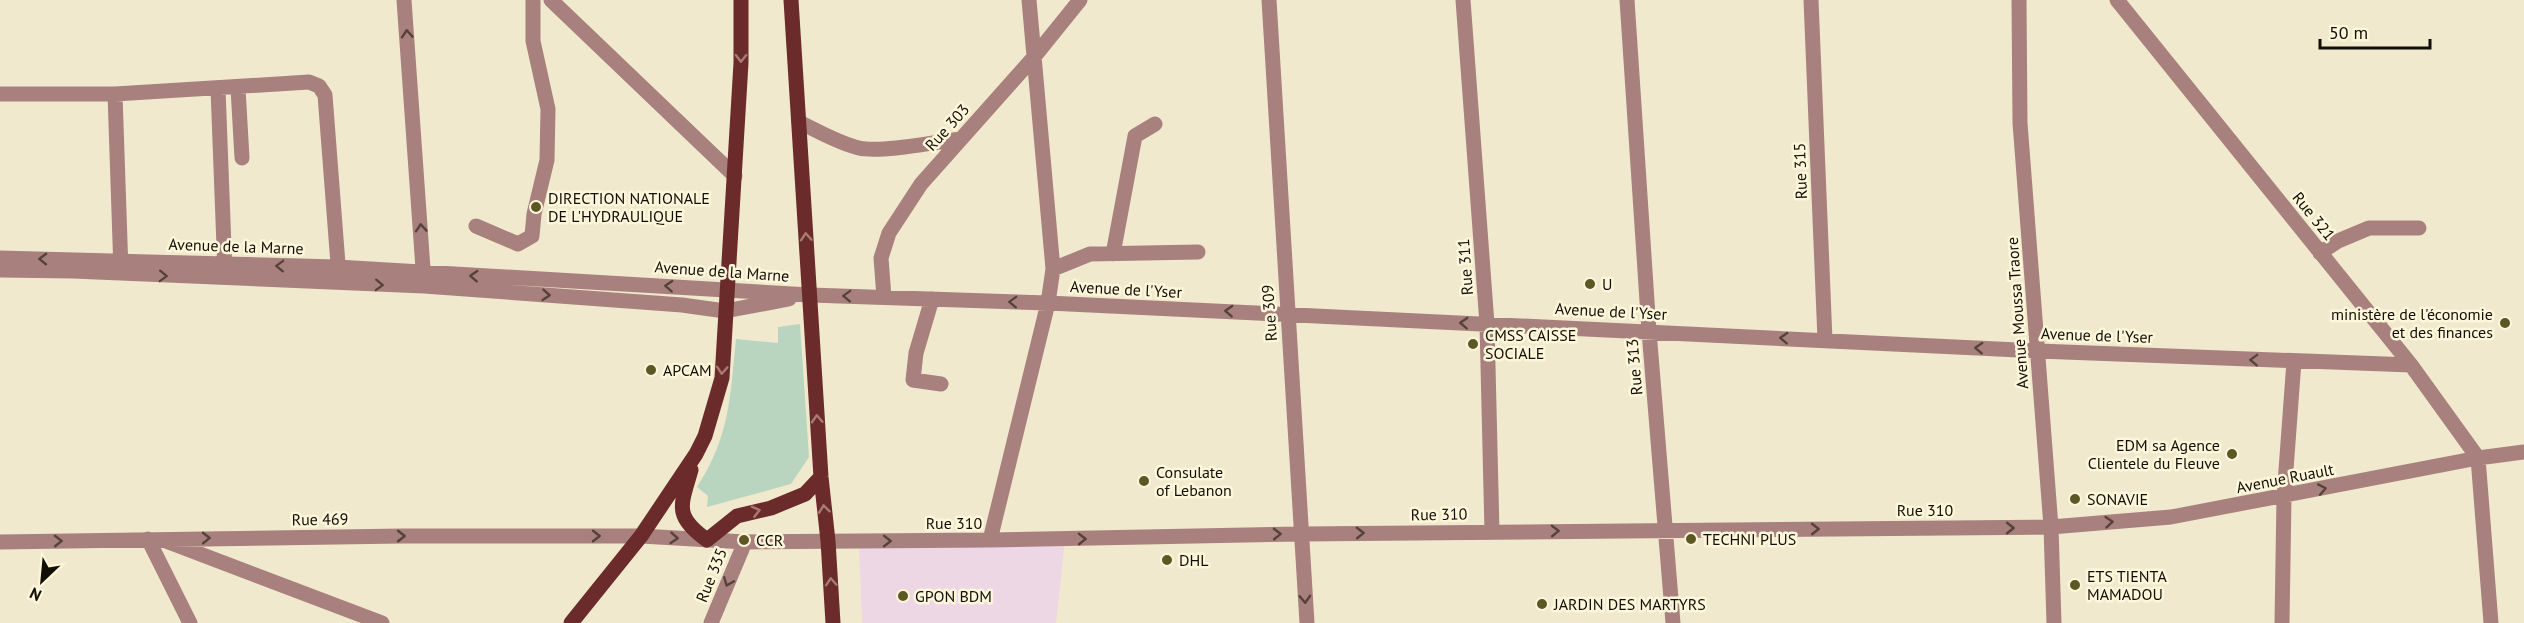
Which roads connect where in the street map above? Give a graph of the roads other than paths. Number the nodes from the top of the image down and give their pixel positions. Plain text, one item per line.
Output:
1 (404, 0) edge
2 (533, 0) edge
3 (551, 0) edge
4 (741, 0) edge
5 (791, 0) edge
6 (1029, 0) edge
7 (1080, 0) edge
8 (1269, 0) edge
9 (1463, 0) edge
10 (1627, 0) edge
11 (1811, 0) edge
12 (2019, 0) edge
13 (2116, 0) edge
14 (1034, 57) junction
15 (238, 88) junction
16 (218, 89) junction
17 (0, 94) edge
18 (115, 94) junction
19 (799, 122) junction
20 (1155, 124) dead end
21 (961, 139) junction
22 (242, 158) dead end
23 (735, 176) junction
24 (476, 226) dead end
25 (2419, 228) dead end
26 (1198, 252) dead end
27 (2320, 253) junction
28 (1113, 254) junction
29 (0, 258) edge
30 (338, 267) junction
31 (121, 268) junction
32 (1053, 269) junction
33 (0, 270) edge
34 (225, 271) junction
35 (424, 280) junction
36 (340, 283) junction
37 (728, 288) junction
38 (810, 295) junction
39 (884, 297) junction
40 (932, 299) junction
41 (1048, 303) junction
42 (725, 311) junction
43 (1287, 314) junction
44 (1487, 324) junction
45 (1648, 331) junction
46 (1825, 340) junction
47 (2038, 351) junction
48 (2294, 362) junction
49 (2411, 365) junction
50 (941, 384) dead end
51 (2524, 452) edge
52 (696, 454) junction
53 (2478, 458) junction
54 (820, 477) junction
55 (2284, 496) junction
56 (2051, 527) junction
57 (1666, 530) junction
58 (1492, 532) junction
59 (1302, 534) junction
60 (641, 536) junction
61 (154, 539) junction
62 (707, 540) junction
63 (990, 540) junction
64 (828, 541) junction
65 (0, 542) edge
66 (745, 542) junction
67 (377, 622) edge
68 (190, 623) edge
69 (571, 623) edge
70 (711, 623) edge
71 (833, 623) edge
72 (1307, 623) edge
73 (1673, 623) edge
74 (2054, 623) edge
75 (2282, 623) edge
76 (2491, 623) edge

35 -> 1 street
2 - 24 street
3 - 23 street
4 -> 23 main road
5 - 19 main road
6 - 14 street
7 - 14 street, Rue 303
8 - 43 street, Rue 309
9 - 44 street, Rue 311
10 - 45 street, Rue 313
11 - 46 street, Rue 315
12 - 47 street, Avenue Moussa Traore
13 - 27 street, Rue 321
14 - 21 street, Rue 303
14 - 32 street
15 - 16 street
15 - 22 street
15 - 30 street
16 - 18 street
16 - 34 street
17 - 18 street
18 - 31 street
19 - 21 street
38 -> 19 main road
20 - 28 street
21 - 39 street, Rue 303
23 - 37 main road
25 - 27 street
26 - 28 street
27 - 49 street, Rue 321
28 - 32 street
31 -> 29 street, Avenue de la Marne
30 -> 34 street, Avenue de la Marne
30 - 35 street, Avenue de la Marne
30 - 36 street
31 - 33 street, Avenue de la Marne
31 - 34 street, Avenue de la Marne
32 - 41 street
34 - 36 street, Avenue de la Marne
36 -> 35 street, Avenue de la Marne
37 -> 35 street, Avenue de la Marne
35 -> 42 street, Avenue de la Marne
37 - 38 street, Avenue de la Marne
37 - 42 main road
39 -> 38 street, Avenue de l'Yser
38 - 42 street, Avenue de la Marne
54 -> 38 main road
39 - 40 street, Avenue de l'Yser
41 -> 40 street, Avenue de l'Yser
40 - 50 street
43 -> 41 street, Avenue de l'Yser
41 - 63 street
42 -> 52 main road
44 -> 43 street, Avenue de l'Yser
43 - 59 street, Rue 309
44 - 45 street, Avenue de l'Yser
44 - 58 street, Rue 311
46 -> 45 street, Avenue de l'Yser
45 - 57 street, Rue 313
47 -> 46 street, Avenue de l'Yser
48 -> 47 street, Avenue de l'Yser
47 - 56 street, Avenue Moussa Traore
48 - 49 street, Avenue de l'Yser
48 - 55 street
49 - 53 street, Rue 321
51 - 53 street, Avenue Ruault
52 - 60 main road
52 - 62 main road
55 -> 53 street, Avenue Ruault
53 - 76 street
62 -> 54 main road
64 -> 54 main road
56 -> 55 street, Avenue Ruault
55 - 75 street
57 -> 56 street, Rue 310
56 - 74 street, Avenue Moussa Traore
58 -> 57 street, Rue 310
57 - 73 street, Rue 313
59 -> 58 street, Rue 310
63 -> 59 street, Rue 310
59 -> 72 street, Rue 309
61 -> 60 street, Rue 469
60 -> 62 street, Rue 469
60 - 69 main road
65 -> 61 street, Rue 469
61 - 67 street
61 - 68 street
62 - 66 street, Rue 469
64 -> 63 street, Rue 310
64 - 66 street, Rue 310
71 -> 64 main road
66 -> 70 street, Rue 335

